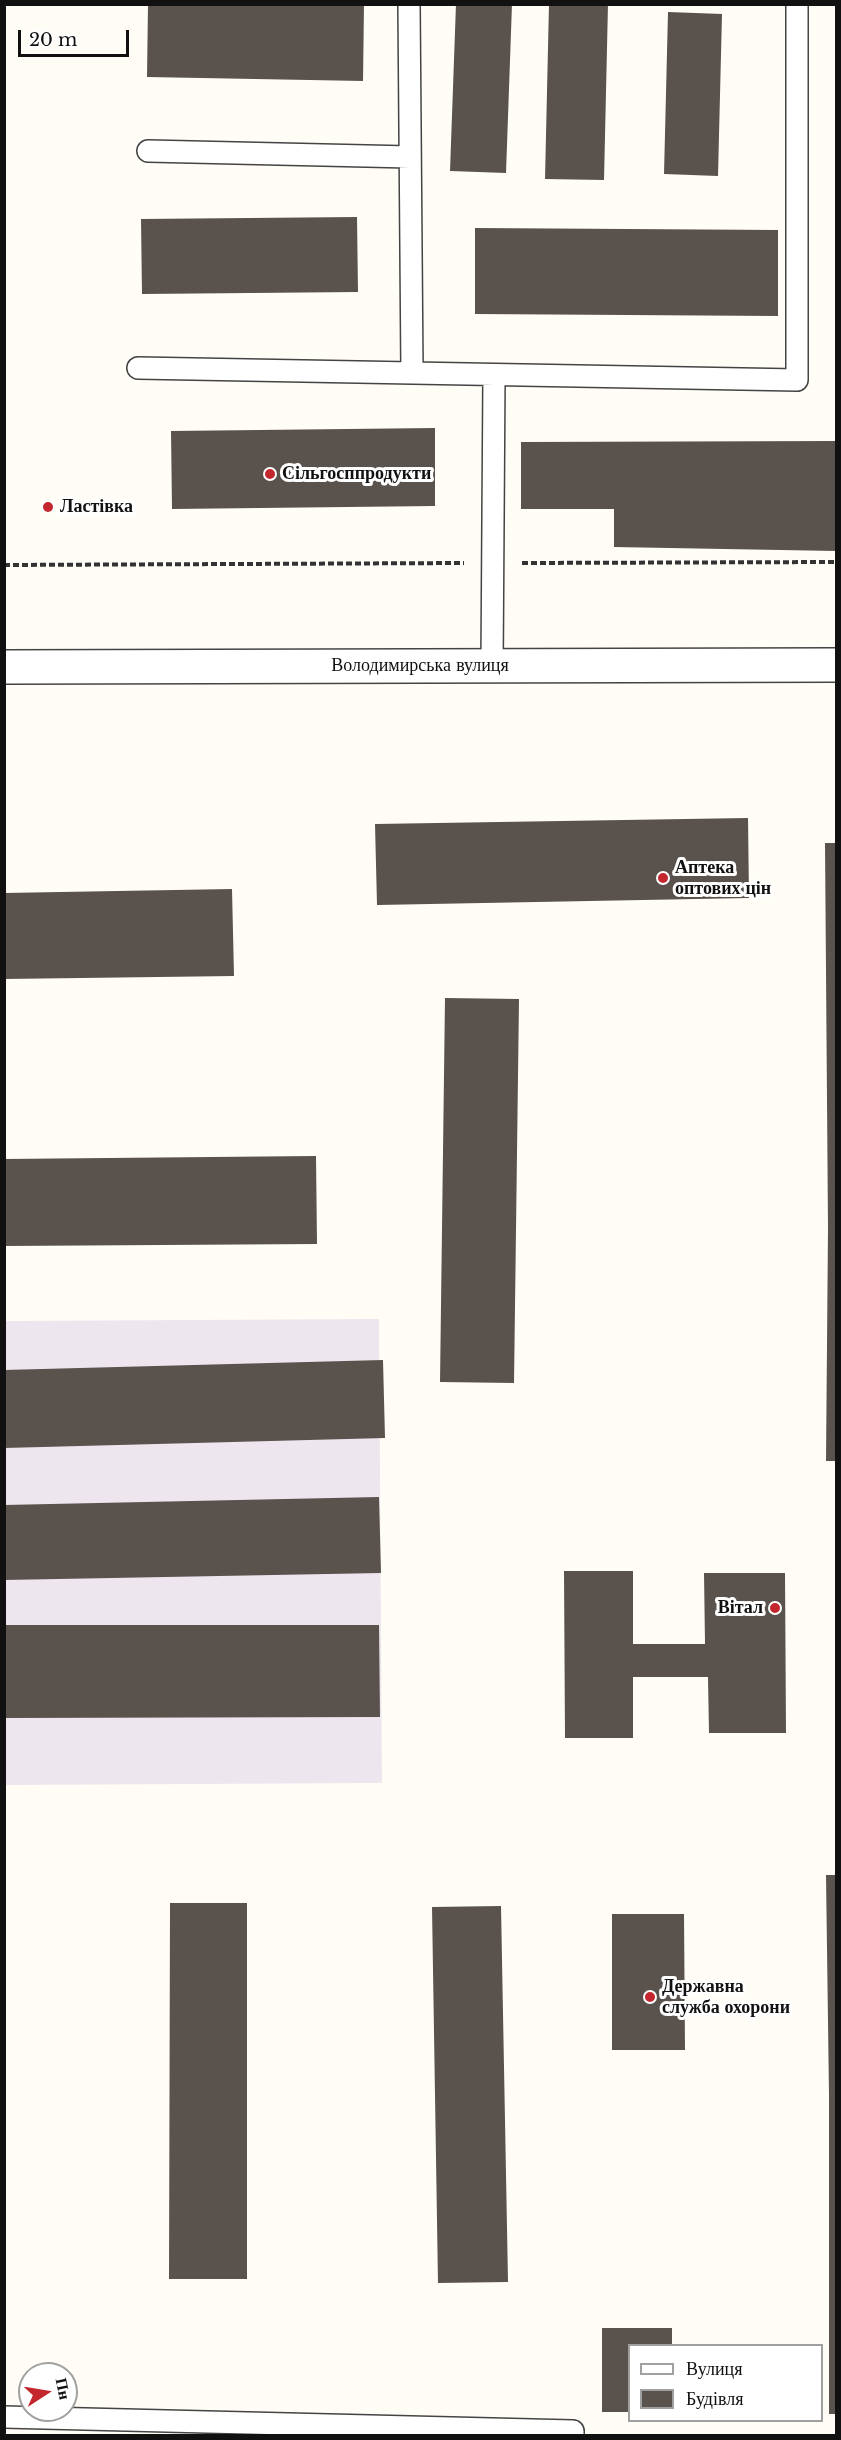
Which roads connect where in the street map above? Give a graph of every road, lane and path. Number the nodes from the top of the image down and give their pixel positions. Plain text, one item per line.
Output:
1 (409, 4) edge
2 (797, 4) edge
3 (148, 151) dead end
4 (410, 157) junction
5 (138, 368) dead end
6 (412, 373) junction
7 (494, 375) junction
8 (837, 562) edge
9 (493, 563) junction
10 (4, 565) edge
11 (837, 665) edge
12 (492, 666) junction
13 (4, 667) edge
14 (4, 2417) edge
15 (573, 2436) edge

1 - 4 lane
2 - 7 lane
3 - 4 lane
4 - 6 lane
5 - 6 lane
6 - 7 lane
7 - 9 lane
8 - 9 path
9 - 10 path
9 - 12 lane
11 - 12 street, Володимирська вулиця
12 - 13 street, Володимирська вулиця
14 - 15 lane

